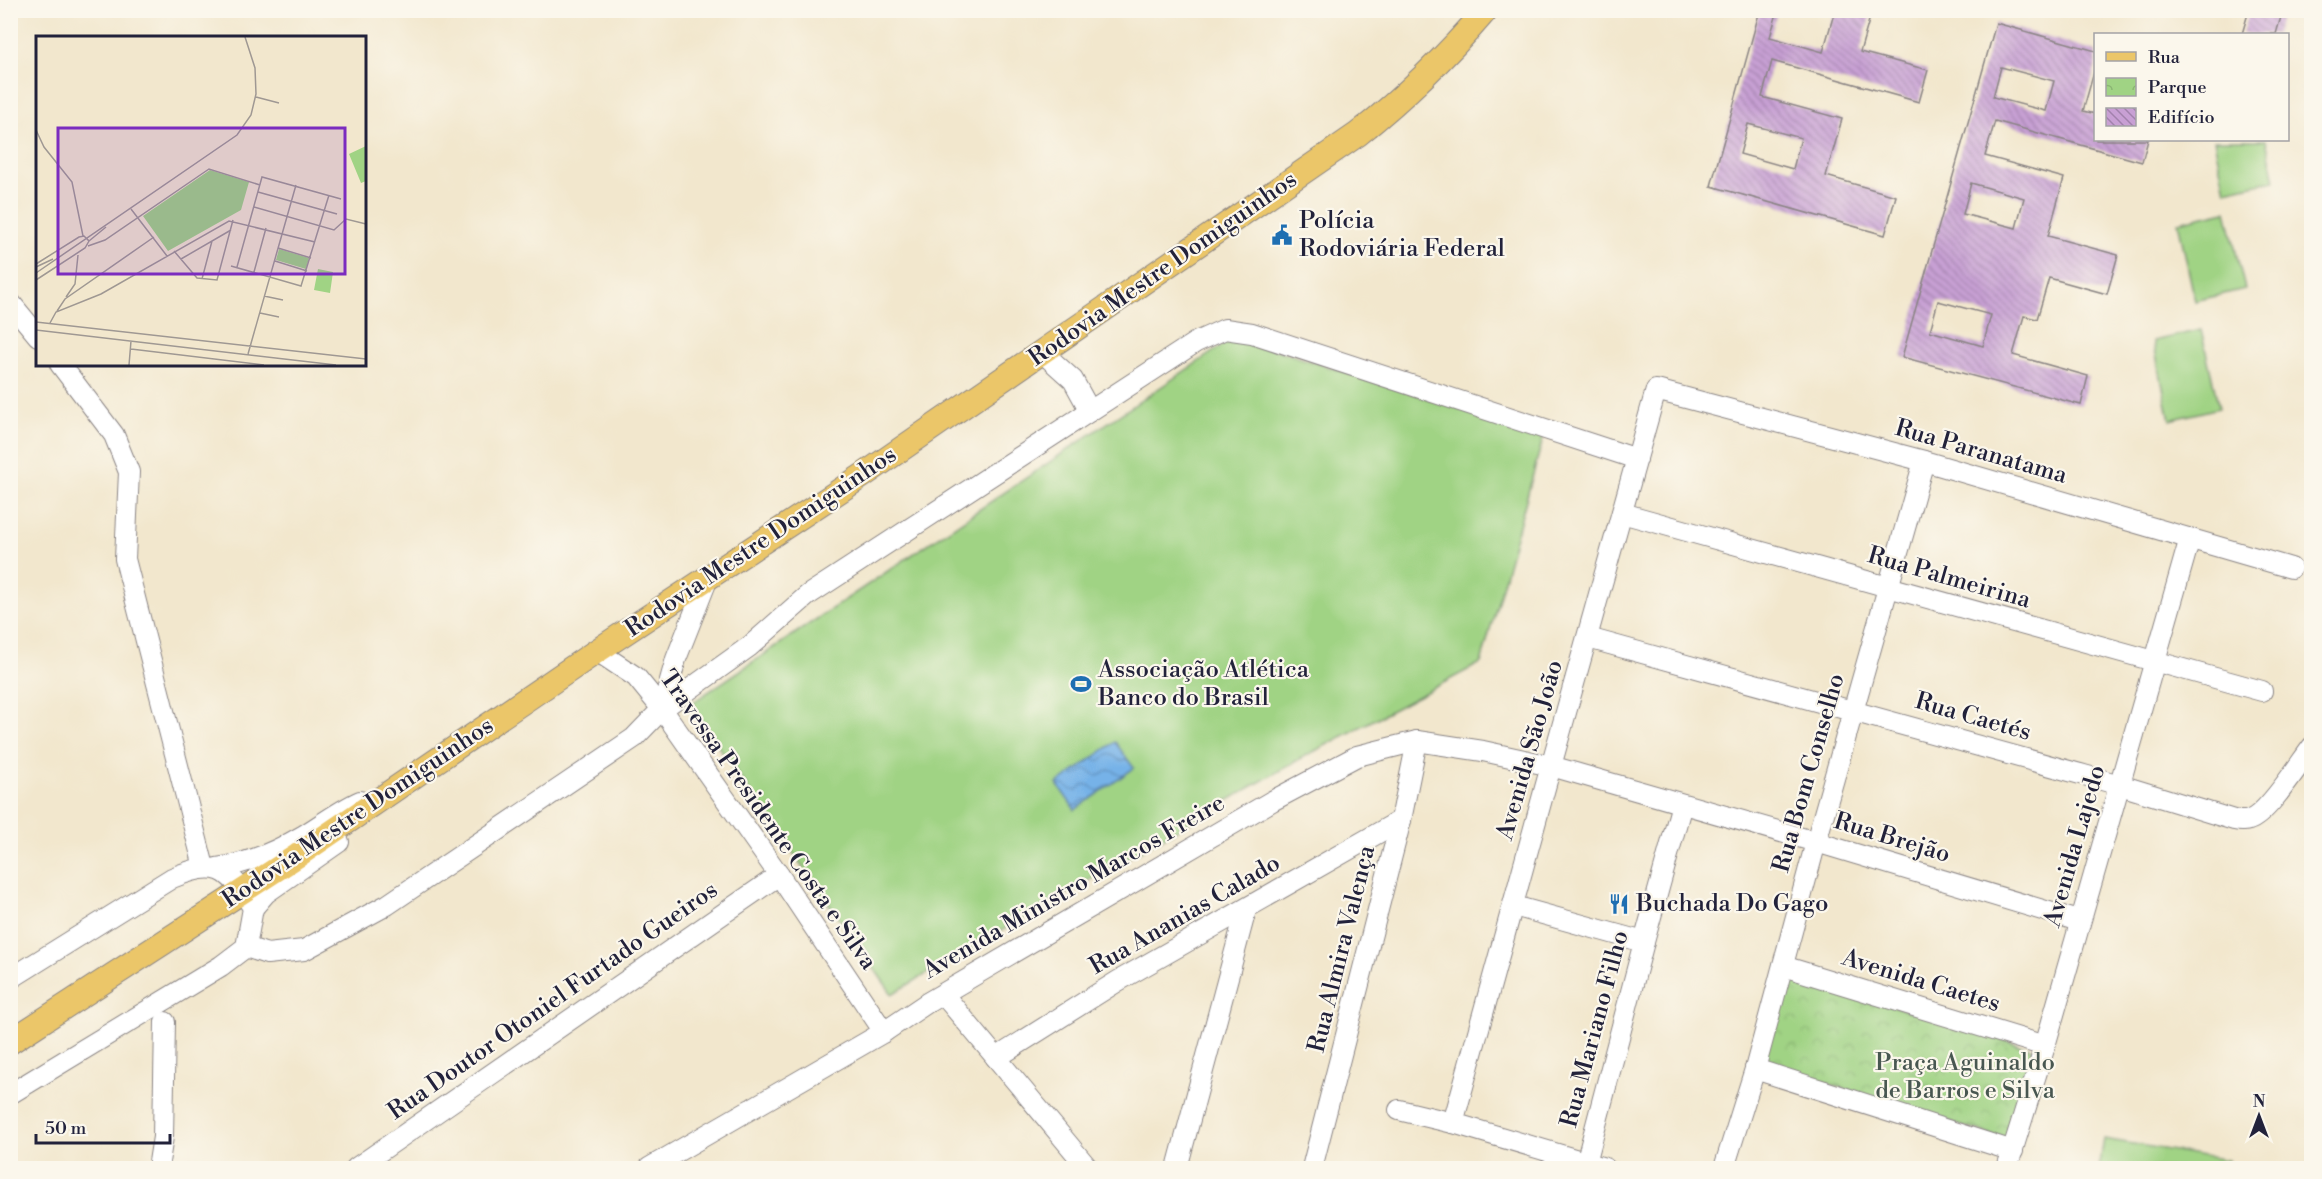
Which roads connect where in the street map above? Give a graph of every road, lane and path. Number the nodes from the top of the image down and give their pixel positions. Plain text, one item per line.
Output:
1 (1486, 10) edge
2 (10, 302) edge
3 (36, 334) edge
4 (1043, 353) junction
5 (62, 366) edge
6 (1656, 390) joint
7 (1090, 411) junction
8 (1637, 459) junction
9 (1924, 461) junction
10 (1622, 513) junction
11 (2190, 538) junction
12 (2291, 568) dead end
13 (708, 578) junction
14 (1887, 588) junction
15 (1588, 638) junction
16 (597, 651) junction
17 (2156, 662) junction
18 (2262, 691) dead end
19 (662, 709) junction
20 (1854, 710) junction
21 (1417, 741) junction
22 (2312, 747) edge
23 (1551, 766) junction
24 (409, 781) junction
25 (2120, 785) junction
26 (1682, 804) junction
27 (1401, 820) junction
28 (1816, 842) junction
29 (210, 868) junction
30 (779, 875) junction
31 (248, 899) junction
32 (1514, 906) junction
33 (1246, 910) junction
34 (2079, 921) junction
35 (1644, 942) junction
36 (246, 947) junction
37 (1783, 966) junction
38 (10, 979) edge
39 (944, 994) junction
40 (165, 1022) dead end
41 (885, 1032) junction
42 (15, 1038) edge
43 (2045, 1046) junction
44 (996, 1058) junction
45 (1755, 1069) junction
46 (10, 1094) edge
47 (1399, 1110) dead end
48 (1454, 1124) junction
49 (2010, 1160) edge
50 (1595, 1166) edge
51 (158, 1168) edge
52 (356, 1168) edge
53 (649, 1168) edge
54 (1088, 1168) edge
55 (1177, 1168) edge
56 (1312, 1168) edge
57 (1724, 1168) edge

1 - 4 main road, Rodovia Mestre Domiguinhos
2 - 3 street
4 - 7 street
4 - 13 main road, Rodovia Mestre Domiguinhos
5 - 29 street
6 - 8 street, Avenida São João
6 - 9 street, Rua Paranatama
7 - 8 street
7 - 19 street
8 - 10 street, Avenida São João
9 - 11 street, Rua Paranatama
9 - 14 street, Rua Bom Conselho
10 - 14 street, Rua Palmeirina
10 - 15 street, Avenida São João
11 - 12 street, Rua Paranatama
11 - 17 street, Avenida Lajedo
13 - 16 main road, Rodovia Mestre Domiguinhos
13 - 19 street
14 - 17 street, Rua Palmeirina
14 - 20 street, Rua Bom Conselho
15 - 20 street, Rua Caetés
15 - 23 street, Avenida São João
16 - 19 street, Travessa Presidente Costa e Silva
16 - 24 main road, Rodovia Mestre Domiguinhos
17 - 18 street, Rua Palmeirina
17 - 25 street, Avenida Lajedo
19 - 30 street, Travessa Presidente Costa e Silva
19 - 36 street
20 - 25 street, Rua Caetés
20 - 28 street, Rua Bom Conselho
21 - 23 street, Avenida Ministro Marcos Freire
21 - 27 street, Rua Almira Valença
21 - 39 street, Avenida Ministro Marcos Freire
22 - 25 street, Rua Caetés
23 - 26 street, Rua Brejão
23 - 32 street, Avenida São João
24 - 29 street
24 - 31 main road, Rodovia Mestre Domiguinhos
25 - 34 street, Avenida Lajedo
26 - 28 street, Rua Brejão
26 - 35 street, Rua Mariano Filho
27 - 33 street, Rua Ananias Calado
27 - 56 street, Rua Almira Valença
28 - 34 street, Rua Brejão
28 - 37 street, Rua Bom Conselho
29 - 31 street
29 - 38 street
30 - 41 street, Travessa Presidente Costa e Silva
30 - 52 street, Rua Doutor Otoniel Furtado Gueiros
31 - 36 street
31 - 42 main road, Rodovia Mestre Domiguinhos
32 - 35 street
32 - 48 street, Avenida São João
33 - 44 street, Rua Ananias Calado
33 - 55 street
34 - 43 street, Avenida Lajedo
35 - 50 street, Rua Mariano Filho
36 - 46 street
37 - 43 street, Avenida Caetes
37 - 45 street, Rua Bom Conselho
39 - 41 street, Avenida Ministro Marcos Freire
39 - 44 street
40 - 51 street
41 - 53 street, Avenida Ministro Marcos Freire
43 - 49 street, Avenida Lajedo
44 - 54 street
45 - 49 street
45 - 57 street, Rua Bom Conselho
47 - 48 street
48 - 50 street

